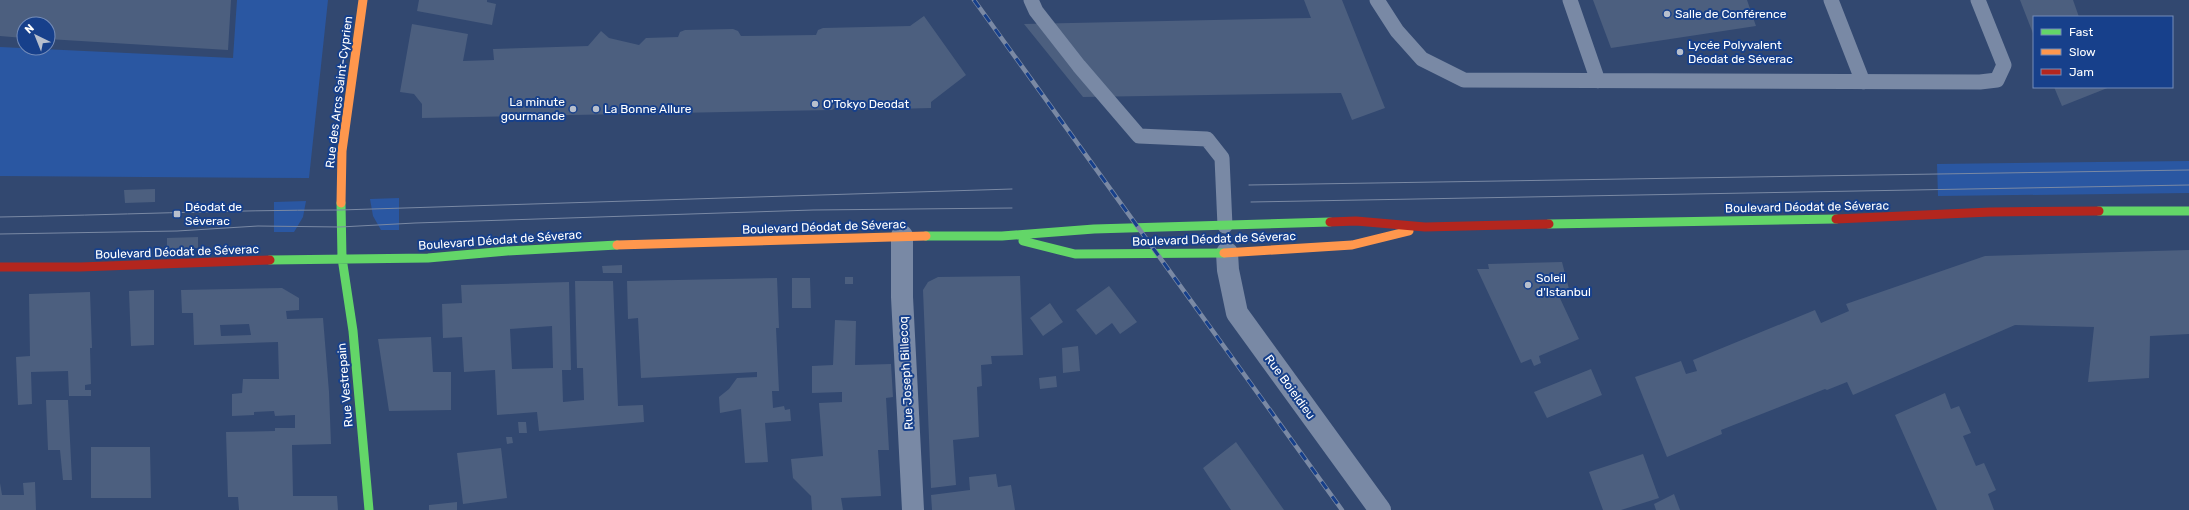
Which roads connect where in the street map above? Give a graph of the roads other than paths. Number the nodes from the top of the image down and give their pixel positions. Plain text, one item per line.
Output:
1 (363, 0) edge
2 (1031, 0) edge
3 (1377, 0) edge
4 (1570, 0) edge
5 (1831, 0) edge
6 (1978, 0) edge
7 (1598, 81) junction
8 (1863, 82) junction
9 (2189, 211) edge
10 (1224, 226) junction
11 (1426, 227) junction
12 (902, 236) junction
13 (1002, 236) junction
14 (1227, 253) junction
15 (342, 258) junction
16 (0, 268) edge
17 (369, 510) edge
18 (913, 510) edge
19 (1380, 510) edge

1 - 15 main road, Rue des Arcs Saint-Cyprien
2 - 10 lane
3 - 7 lane
4 - 7 lane
5 - 8 lane
6 - 8 lane
7 - 8 lane
9 - 11 main road, Boulevard Déodat de Séverac
10 - 11 main road, Boulevard Déodat de Séverac
10 - 13 main road, Boulevard Déodat de Séverac
11 - 14 main road, Boulevard Déodat de Séverac
12 - 13 main road, Boulevard Déodat de Séverac
12 - 15 main road, Boulevard Déodat de Séverac
12 - 18 street, Rue Joseph Billecoq
13 - 14 main road, Boulevard Déodat de Séverac
14 - 19 street, Rue Boieldieu
15 - 16 main road, Boulevard Déodat de Séverac
15 - 17 main road, Rue Vestrepain

